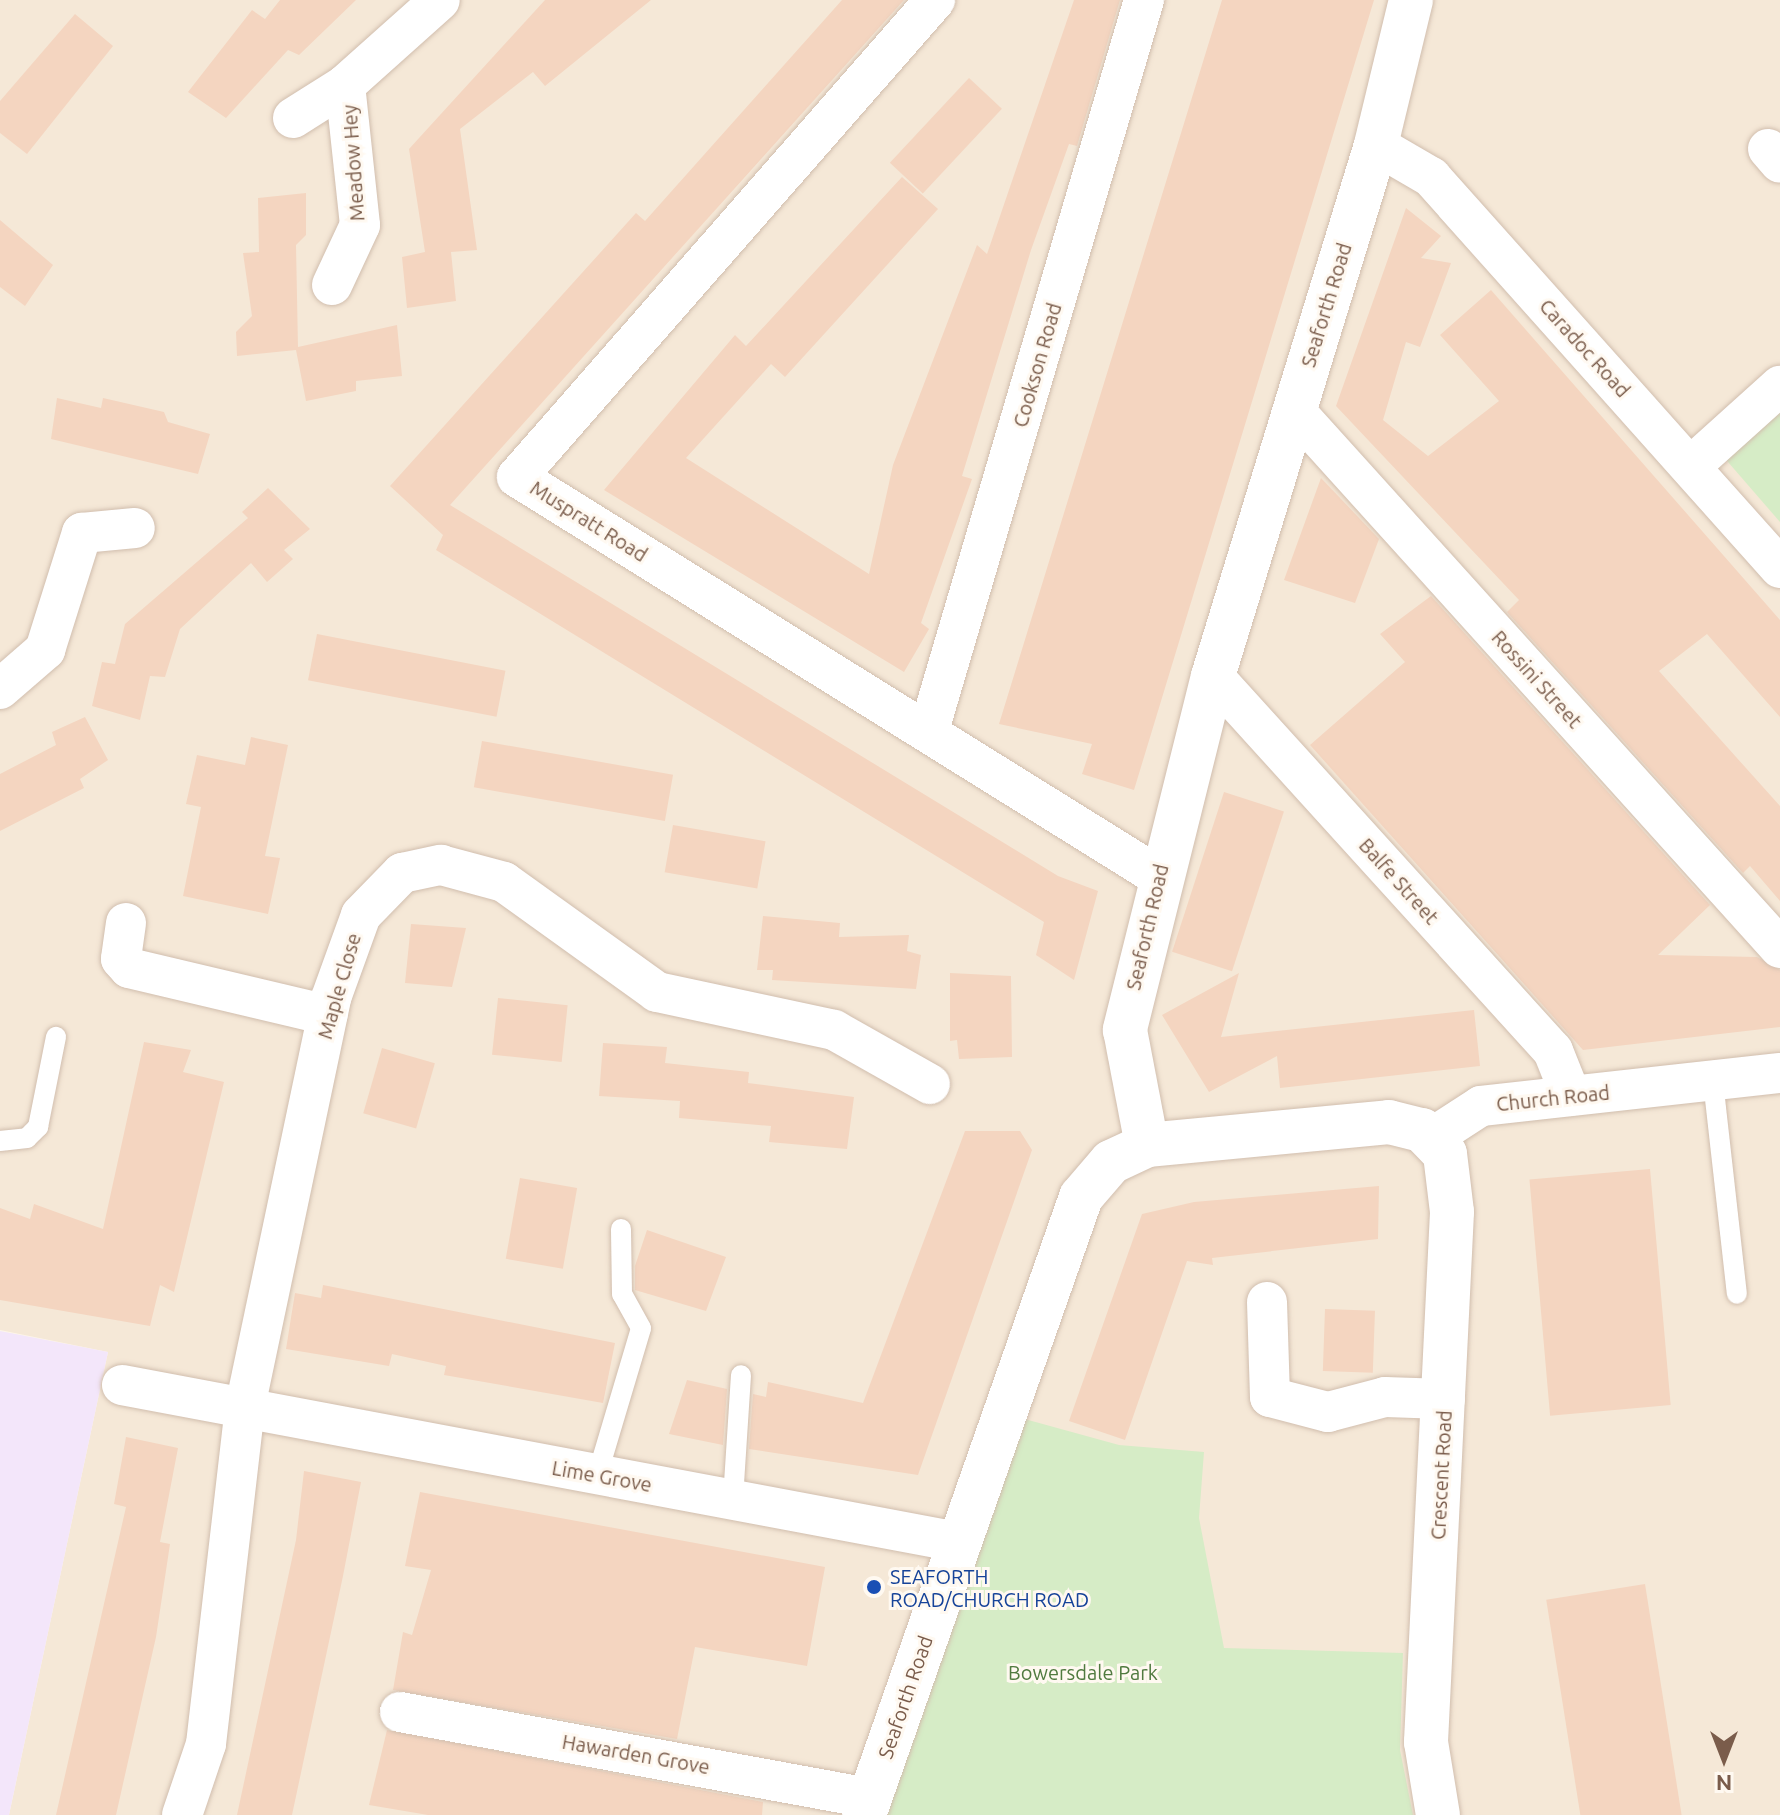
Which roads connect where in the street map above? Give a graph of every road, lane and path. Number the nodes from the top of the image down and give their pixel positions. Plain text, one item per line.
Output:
1 (440, 0) edge
2 (935, 0) edge
3 (1144, 0) edge
4 (1411, 0) edge
5 (345, 85) junction
6 (293, 118) dead end
7 (1376, 145) junction
8 (332, 285) dead end
9 (1780, 386) edge
10 (1294, 410) junction
11 (1691, 466) junction
12 (135, 528) dead end
13 (1780, 568) edge
14 (1213, 676) junction
15 (0, 689) edge
16 (929, 730) junction
17 (1158, 876) junction
18 (126, 923) dead end
19 (1780, 948) edge
20 (328, 1015) junction
21 (56, 1037) dead end
22 (1780, 1073) edge
23 (1713, 1081) junction
24 (930, 1084) dead end
25 (1571, 1096) junction
26 (1433, 1137) junction
27 (0, 1141) edge
28 (1147, 1145) junction
29 (621, 1229) dead end
30 (1737, 1294) dead end
31 (1267, 1302) dead end
32 (741, 1375) dead end
33 (122, 1385) dead end
34 (1445, 1399) junction
35 (245, 1407) junction
36 (597, 1476) junction
37 (733, 1499) junction
38 (958, 1542) junction
39 (400, 1712) dead end
40 (867, 1806) edge
41 (182, 1815) edge
42 (1438, 1815) edge

1 - 5 street, Meadow Hey
2 - 16 street, Muspratt Road
3 - 16 street, Cookson Road
4 - 7 main road, Seaforth Road
5 - 6 street, Meadow Hey
5 - 8 street, Meadow Hey
7 - 10 main road, Seaforth Road
7 - 11 street, Caradoc Road
9 - 11 street
10 - 14 main road, Seaforth Road
10 - 19 street, Rossini Street
11 - 13 street, Caradoc Road
12 - 15 street
14 - 17 main road, Seaforth Road
14 - 25 street, Balfe Street
16 - 17 street, Muspratt Road
17 - 28 main road, Seaforth Road
18 - 20 street
20 - 24 street, Maple Close
20 - 35 street, Maple Close
21 - 27 lane
22 - 23 street, Church Road
23 - 25 street, Church Road
23 - 30 lane
25 - 26 street, Church Road
26 - 28 main road
26 - 34 main road, Crescent Road
28 - 38 main road, Seaforth Road
29 - 36 lane
31 - 34 street
32 - 37 lane
33 - 35 street, Lime Grove
34 - 42 main road, Crescent Road
35 - 36 street, Lime Grove
35 - 41 street
36 - 37 street, Lime Grove
37 - 38 street, Lime Grove
38 - 40 main road, Seaforth Road
39 - 40 street, Hawarden Grove

